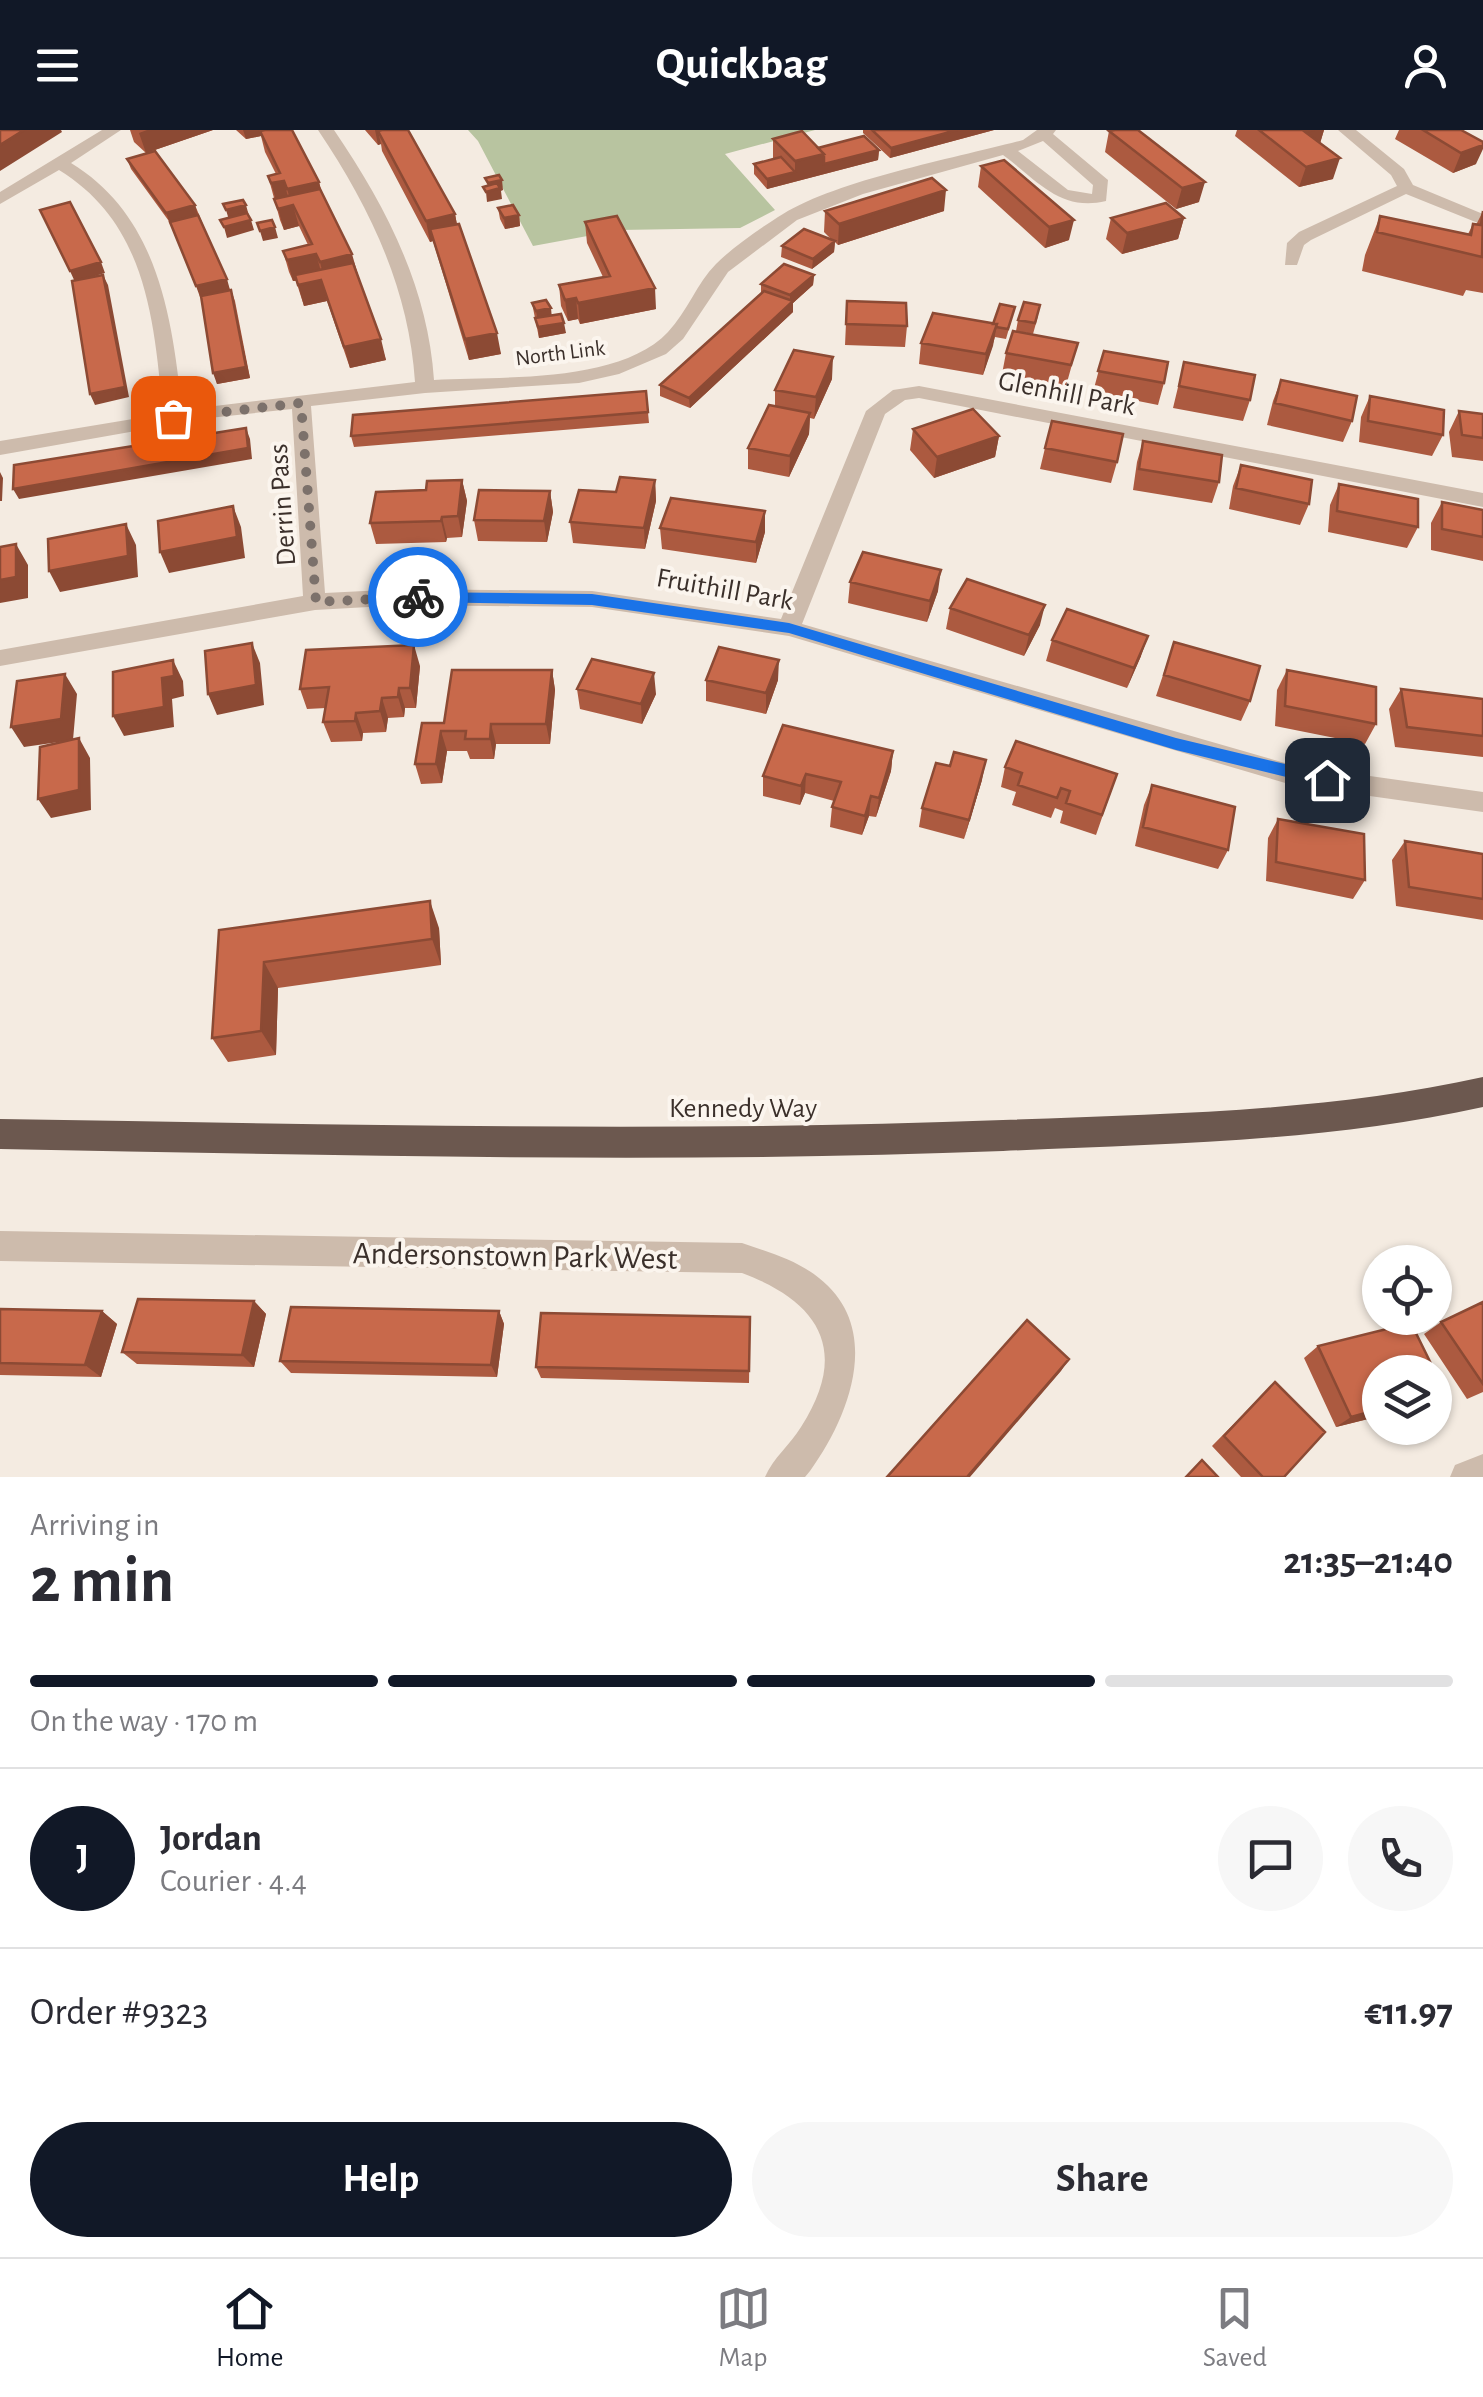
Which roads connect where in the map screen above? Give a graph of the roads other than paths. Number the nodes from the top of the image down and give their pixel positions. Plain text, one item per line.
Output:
1 (113, 130) edge
2 (326, 130) edge
3 (1346, 130) edge
4 (1046, 132) edge
5 (1006, 150) junction
6 (58, 162) junction
7 (1406, 188) junction
8 (0, 200) edge
9 (1483, 220) edge
10 (1291, 261) dead end
11 (425, 386) junction
12 (301, 403) junction
13 (173, 418) junction
14 (0, 448) edge
15 (1483, 500) edge
16 (316, 602) junction
17 (789, 628) junction
18 (0, 658) edge
19 (1483, 802) edge
20 (1483, 1092) edge
21 (0, 1134) edge
22 (0, 1246) edge
23 (1483, 1471) edge
24 (782, 1477) edge
25 (1467, 1477) edge

1 - 6 street
2 - 11 street
3 - 7 street
4 - 5 street, North Link
4 - 5 street
5 - 11 street, North Link
6 - 8 street
6 - 13 street
7 - 9 street
7 - 10 street
11 - 12 street, North Link
12 - 13 street, North Link
12 - 16 street, Derrin Pass
13 - 14 street, North Link
15 - 17 street, Glenhill Park
16 - 17 street, Fruithill Park
16 - 18 street, Fruithill Park
17 - 19 street, Fruithill Park
20 - 21 highway, Kennedy Way
22 - 24 street, Andersonstown Park West
23 - 25 street

